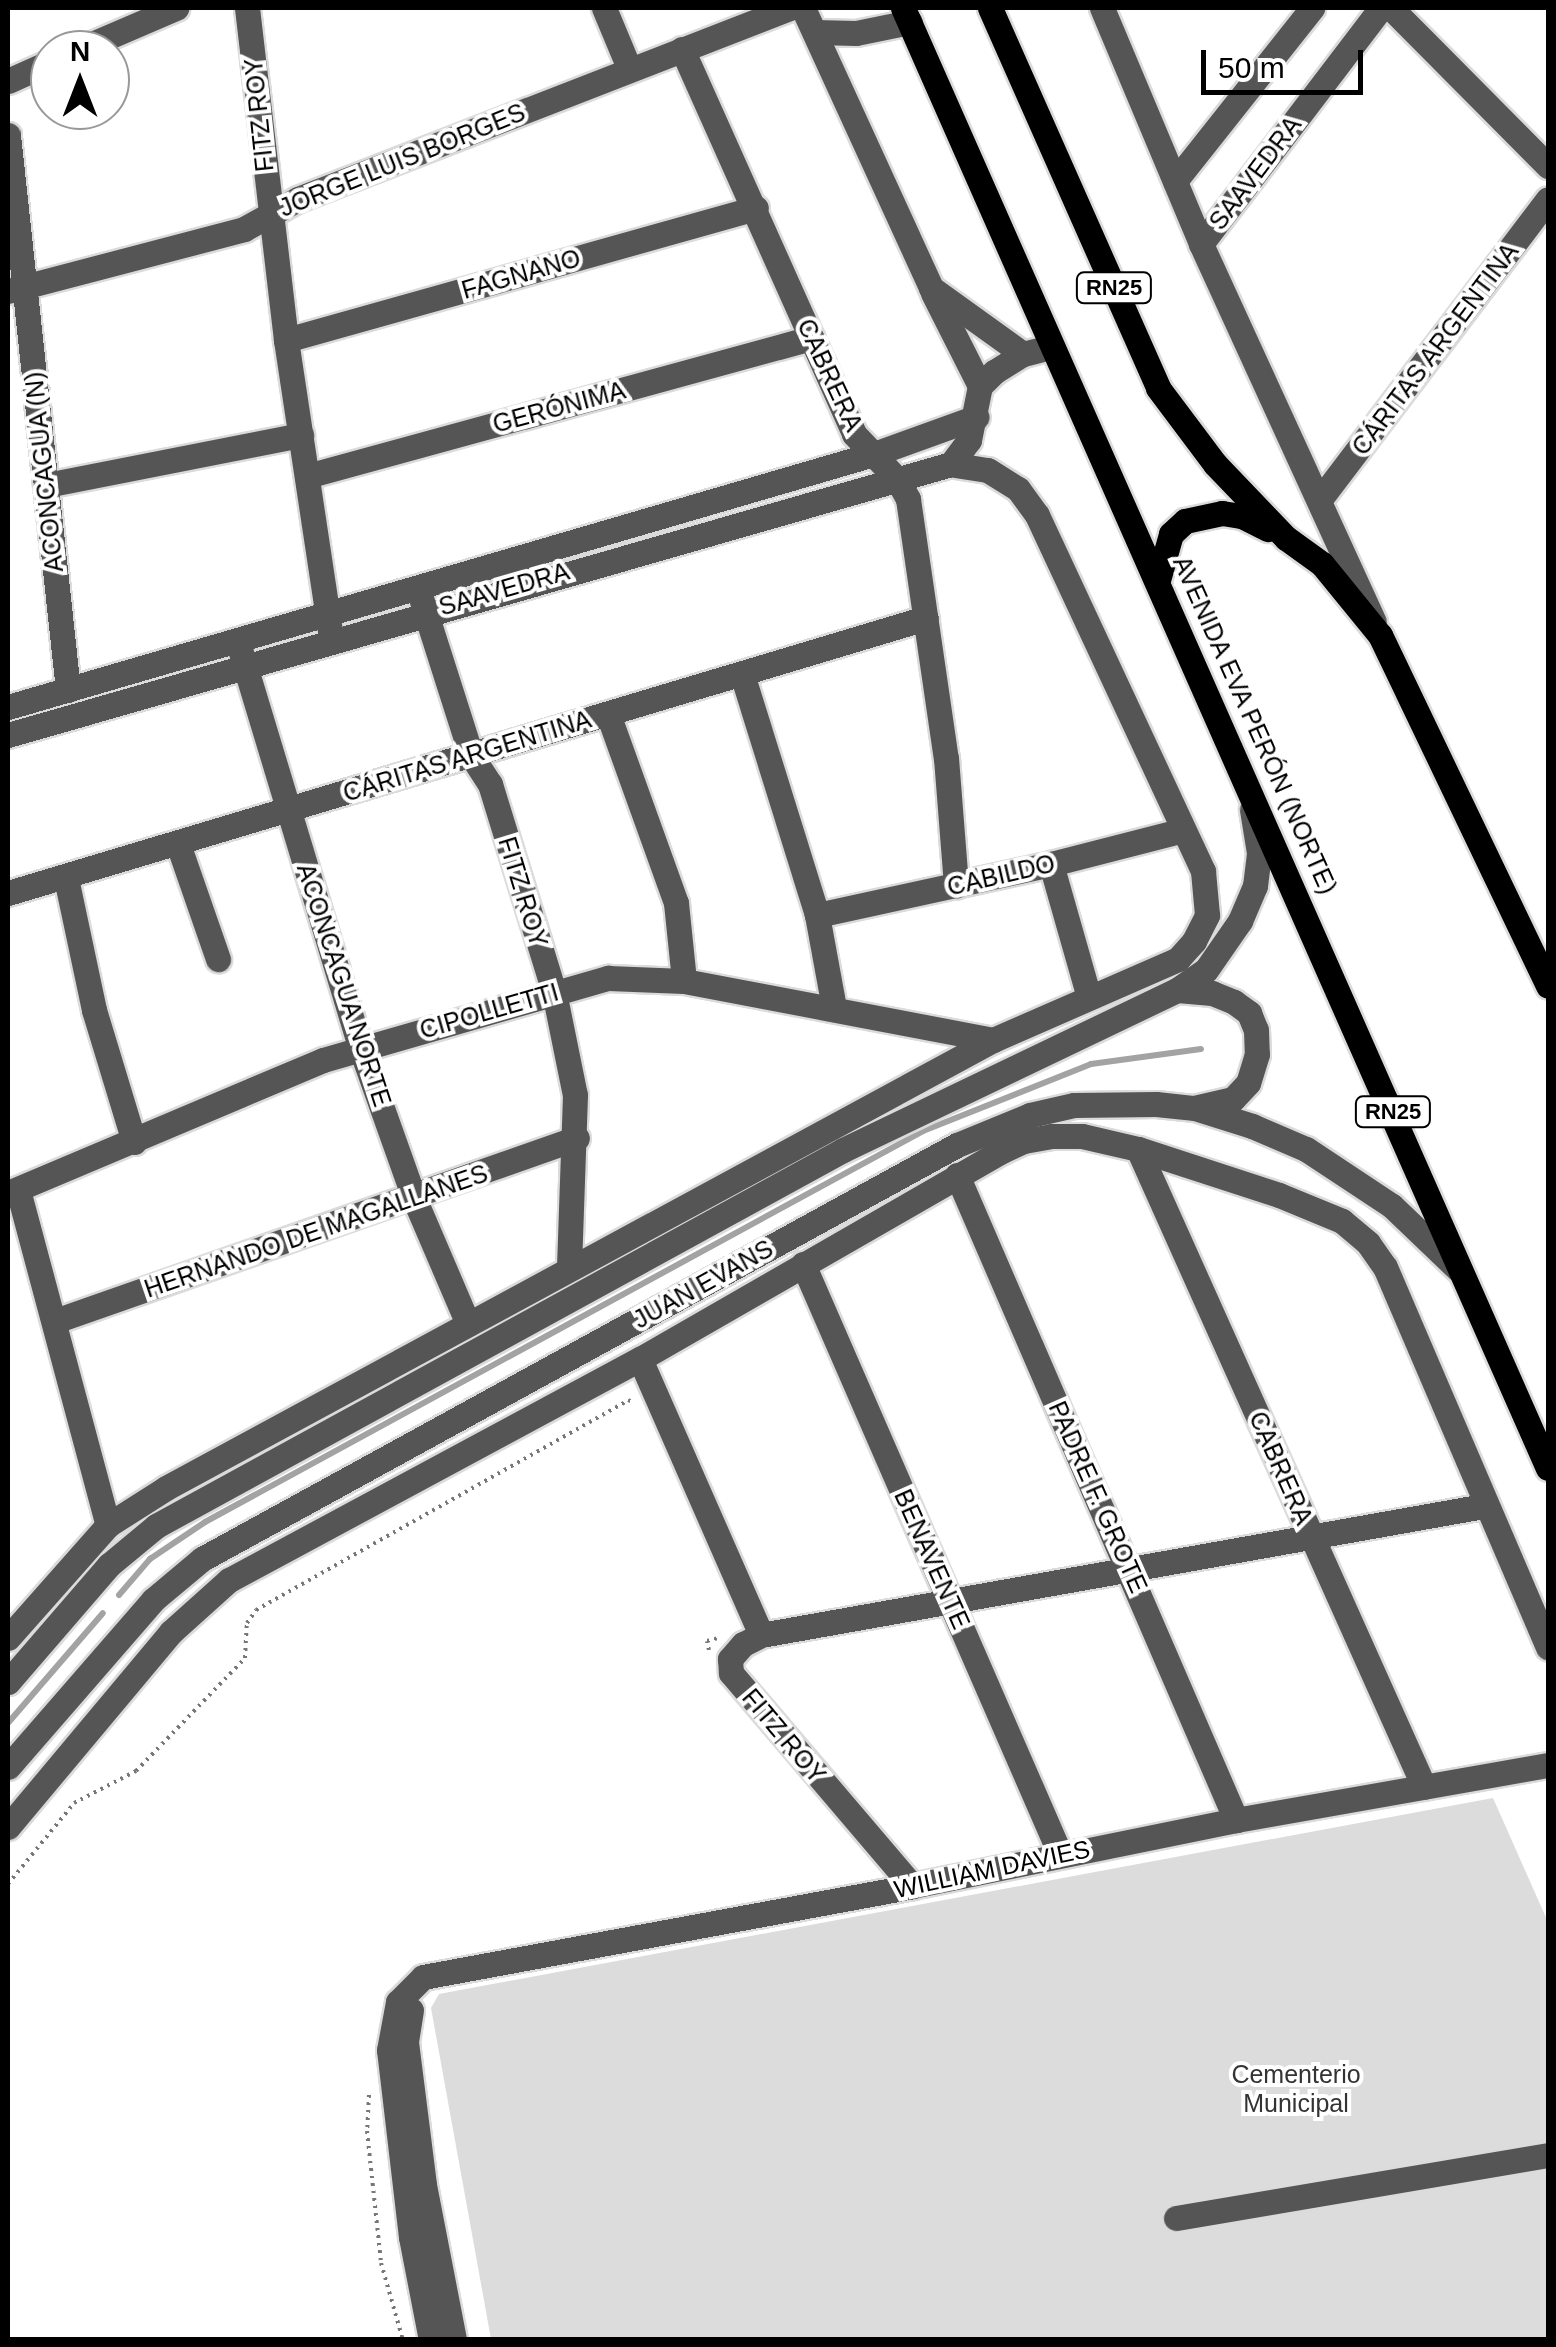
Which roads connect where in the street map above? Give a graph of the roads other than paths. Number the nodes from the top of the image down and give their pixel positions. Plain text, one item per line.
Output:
1 (176, 8) edge
2 (247, 8) edge
3 (604, 8) edge
4 (790, 8) edge
5 (803, 8) edge
6 (990, 8) edge
7 (1102, 8) edge
8 (1312, 8) edge
9 (1381, 8) edge
10 (1391, 8) edge
11 (907, 15) edge
12 (135, 16) edge
13 (112, 30) edge
14 (815, 32) junction
15 (682, 48) junction
16 (630, 68) junction
17 (8, 135) edge
18 (1548, 166) edge
19 (1175, 182) junction
20 (1548, 199) edge
21 (756, 208) junction
22 (270, 214) junction
23 (1201, 244) junction
24 (931, 288) junction
25 (15, 289) edge
26 (811, 338) junction
27 (286, 340) junction
28 (1052, 346) junction
29 (1023, 354) junction
30 (980, 386) junction
31 (977, 417) junction
32 (300, 435) junction
33 (874, 454) junction
34 (951, 464) junction
35 (307, 476) junction
36 (897, 479) junction
37 (46, 485) junction
38 (1320, 498) junction
39 (1286, 538) junction
40 (1158, 580) junction
41 (421, 600) junction
42 (926, 618) junction
43 (329, 627) junction
44 (1380, 635) junction
45 (241, 652) junction
46 (742, 674) junction
47 (68, 690) junction
48 (8, 708) edge
49 (608, 714) junction
50 (8, 736) edge
51 (471, 755) junction
52 (1236, 757) junction
53 (289, 810) junction
54 (1183, 830) junction
55 (178, 844) junction
56 (1052, 864) junction
57 (66, 878) junction
58 (956, 886) junction
59 (8, 894) edge
60 (817, 915) junction
61 (218, 959) dead end
62 (684, 981) junction
63 (1548, 986) edge
64 (1177, 990) junction
65 (554, 992) junction
66 (1089, 996) junction
67 (834, 1008) junction
68 (993, 1040) junction
69 (361, 1049) junction
70 (1194, 1108) junction
71 (577, 1138) junction
72 (134, 1142) junction
73 (1138, 1150) junction
74 (957, 1175) junction
75 (13, 1191) edge
76 (414, 1198) junction
77 (803, 1264) junction
78 (569, 1268) junction
79 (1465, 1277) junction
80 (55, 1322) junction
81 (468, 1324) junction
82 (640, 1359) junction
83 (1548, 1468) edge
84 (1484, 1506) junction
85 (108, 1525) junction
86 (1310, 1534) junction
87 (1129, 1566) junction
88 (950, 1599) junction
89 (761, 1634) junction
90 (8, 1638) edge
91 (1548, 1648) edge
92 (8, 1682) edge
93 (1548, 1766) edge
94 (8, 1767) edge
95 (1424, 1787) junction
96 (1236, 1820) junction
97 (8, 1828) edge
98 (1060, 1854) junction
99 (912, 1886) junction
100 (1548, 2156) edge
101 (1176, 2218) dead end
102 (421, 2230) junction
103 (431, 2340) edge
104 (454, 2340) edge

1 - 12 street
2 - 22 street, FITZ ROY
3 - 16 street
4 - 15 street, JORGE LUIS BORGES
5 - 14 street
6 - 39 main road, RN25
7 - 19 street
8 - 19 street
9 - 23 street, SAAVEDRA
10 - 18 street
11 - 14 street
11 - 28 main road, AVENIDA EVA PERÓN (NORTE) / RN25
12 - 13 street
14 - 24 street
15 - 16 street, JORGE LUIS BORGES
15 - 21 street, CABRERA
16 - 22 street, JORGE LUIS BORGES
17 - 25 street, ACONCAGUA (N)
19 - 23 street
20 - 38 street, CÁRITAS ARGENTINA
21 - 26 street, CABRERA
21 - 27 street, FAGNANO
22 - 25 street, JORGE LUIS BORGES
22 - 27 street, FITZ ROY
23 - 38 street
24 - 29 street
24 - 30 street
25 - 37 street, ACONCAGUA (N)
26 - 33 street, CABRERA
26 - 35 street, GERÓNIMA
27 - 32 street, FITZ ROY
28 - 29 street
28 - 40 main road, AVENIDA EVA PERÓN (NORTE) / RN25
29 - 30 street
30 - 31 street
31 - 33 street, SAAVEDRA
31 - 34 street
32 - 35 street, FITZ ROY
32 - 37 street
33 - 36 street, CABRERA
33 - 41 street, SAAVEDRA
34 - 36 street, SAAVEDRA
34 - 54 street
35 - 43 street, FITZ ROY
36 - 41 street, SAAVEDRA
36 - 42 street, CABRERA
37 - 47 street, ACONCAGUA (N)
38 - 44 street
39 - 40 main road
39 - 44 main road, RN25
40 - 52 main road, AVENIDA EVA PERÓN (NORTE) / RN25
41 - 43 street, SAAVEDRA
41 - 51 street, FITZ ROY
42 - 46 street, CÁRITAS ARGENTINA
42 - 58 street, CABRERA
43 - 45 street, SAAVEDRA
44 - 63 main road, RN25
45 - 47 street, SAAVEDRA
45 - 50 street, SAAVEDRA
45 - 53 street, ACONCAGUA NORTE
46 - 49 street, CÁRITAS ARGENTINA
46 - 60 street
47 - 48 street, SAAVEDRA
49 - 51 street, CÁRITAS ARGENTINA
49 - 62 street
51 - 53 street, CÁRITAS ARGENTINA
51 - 65 street, FITZ ROY
52 - 64 street, JUAN EVANS
52 - 79 main road, AVENIDA EVA PERÓN (NORTE) / RN25
53 - 55 street, CÁRITAS ARGENTINA
53 - 69 street, ACONCAGUA NORTE
54 - 56 street, CABILDO
54 - 66 street
55 - 57 street, CÁRITAS ARGENTINA
55 - 61 street
56 - 58 street, CABILDO
56 - 66 street
57 - 59 street, CÁRITAS ARGENTINA
57 - 72 street
58 - 60 street, CABILDO
60 - 67 street
62 - 65 street, CIPOLLETTI
62 - 67 street, CIPOLLETTI
64 - 70 street
64 - 92 street, JUAN EVANS
65 - 69 street, CIPOLLETTI
65 - 71 street, FITZ ROY
66 - 68 street
67 - 68 street, CIPOLLETTI
68 - 78 street
69 - 72 street, CIPOLLETTI
69 - 76 street, ACONCAGUA NORTE
70 - 79 street, JUAN EVANS
70 - 94 street, JUAN EVANS
71 - 76 street, HERNANDO DE MAGALLANES
71 - 78 street, FITZ ROY
72 - 75 street, CIPOLLETTI
73 - 74 street, JUAN EVANS
73 - 84 street, JUAN EVANS
73 - 86 street, CABRERA
74 - 77 street, JUAN EVANS
74 - 87 street, PADRE F. GROTE
75 - 80 street
76 - 80 street, HERNANDO DE MAGALLANES
76 - 81 street, ACONCAGUA NORTE
77 - 82 street, JUAN EVANS
77 - 88 street, BENAVENTE
78 - 81 street
79 - 83 main road, AVENIDA EVA PERÓN (NORTE) / RN25
80 - 85 street
81 - 85 street
82 - 89 street
82 - 97 street, JUAN EVANS
84 - 86 street
84 - 91 street
85 - 90 street
86 - 87 street
86 - 95 street, CABRERA
87 - 88 street
87 - 96 street, PADRE F. GROTE
88 - 89 street
88 - 98 street, BENAVENTE
89 - 99 street, FITZ ROY
93 - 95 street, WILLIAM DAVIES
95 - 96 street, WILLIAM DAVIES
96 - 98 street, WILLIAM DAVIES
98 - 99 street, WILLIAM DAVIES
99 - 102 street, WILLIAM DAVIES
100 - 101 street
102 - 103 street
102 - 104 street

